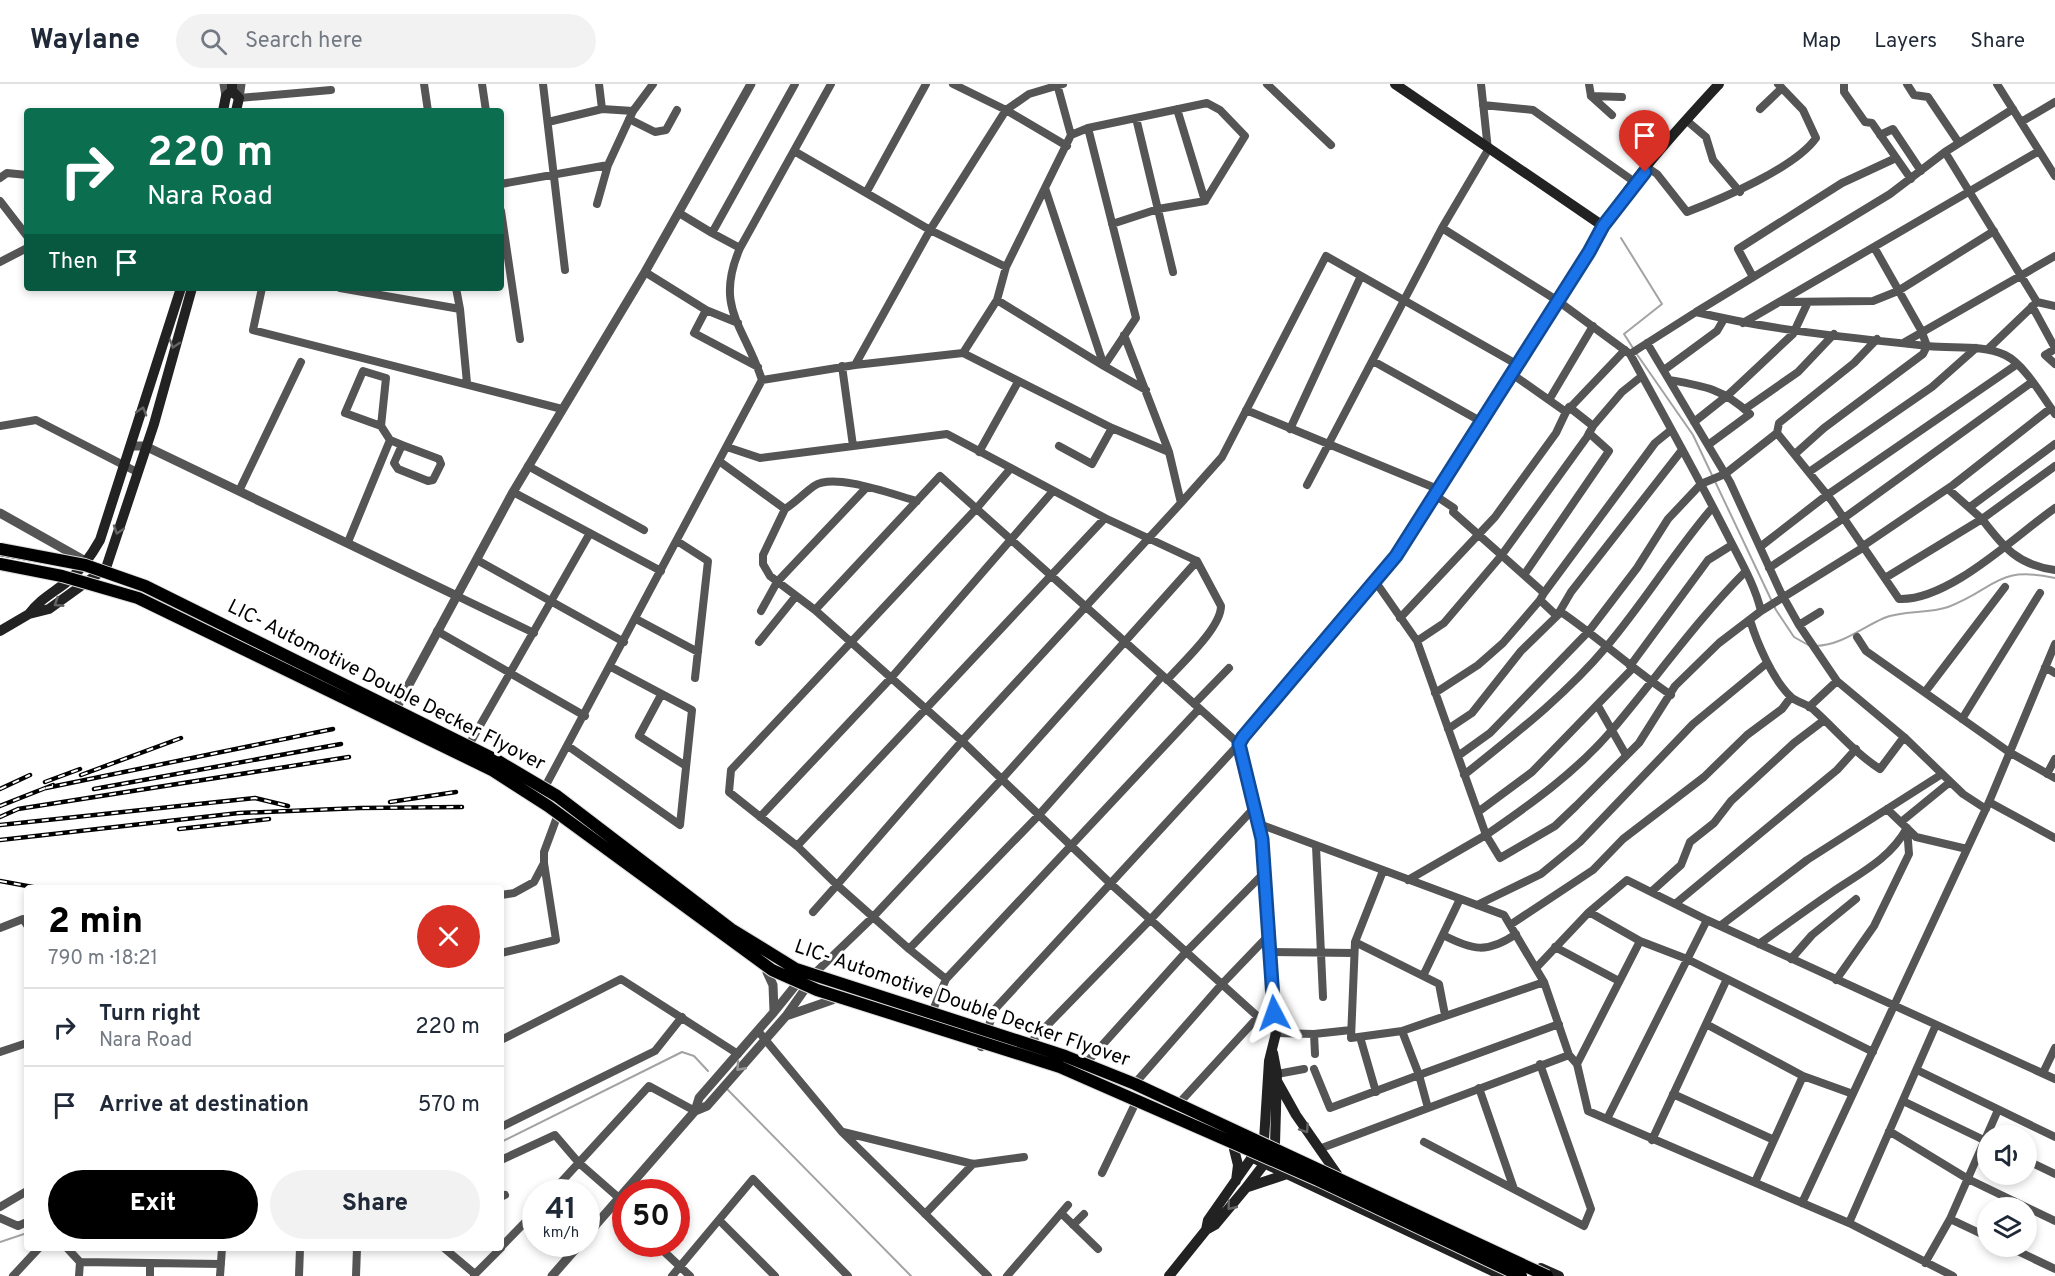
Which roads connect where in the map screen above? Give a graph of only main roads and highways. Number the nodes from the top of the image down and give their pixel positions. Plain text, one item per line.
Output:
1 (1395, 84) edge
2 (1719, 84) edge
3 (232, 89) edge
4 (224, 108) edge
5 (235, 108) edge
6 (1603, 226) junction
7 (179, 291) edge
8 (191, 291) edge
9 (0, 548) edge
10 (87, 562) junction
11 (0, 566) edge
12 (106, 568) junction
13 (67, 581) junction
14 (85, 586) junction
15 (29, 614) junction
16 (0, 631) edge
17 (1273, 1053) junction
18 (1277, 1077) junction
19 (1264, 1140) junction
20 (1275, 1144) junction
21 (1234, 1149) junction
22 (1253, 1157) junction
23 (1265, 1163) junction
24 (1287, 1174) junction
25 (1336, 1174) junction
26 (1240, 1186) junction
27 (1169, 1276) edge
28 (1503, 1276) edge
29 (1521, 1276) edge
30 (1547, 1276) edge
31 (1558, 1276) edge

1 - 6 main road
2 - 6 main road
3 - 4 main road
3 - 5 main road
6 - 17 main road
10 -> 7 main road
8 -> 12 main road
9 - 10 main road
9 - 30 main road, LIC- Automotive Double Decker Flyover, bridge
10 - 12 main road
10 - 13 main road
11 - 13 main road
11 - 29 main road, LIC- Automotive Double Decker Flyover, bridge
12 - 14 main road
12 - 19 main road
13 - 14 main road
13 - 15 main road
14 -> 15 main road
14 - 21 main road
15 - 16 main road
17 - 18 main road
17 - 19 main road
18 - 20 main road
18 -> 25 main road
19 - 20 main road
19 - 22 main road
20 - 23 main road
20 - 25 main road
21 - 22 main road
21 - 26 main road
22 - 23 main road
22 - 26 main road
23 - 24 main road
23 - 26 main road
24 - 26 main road
24 - 28 main road
25 - 31 main road
26 - 27 main road

